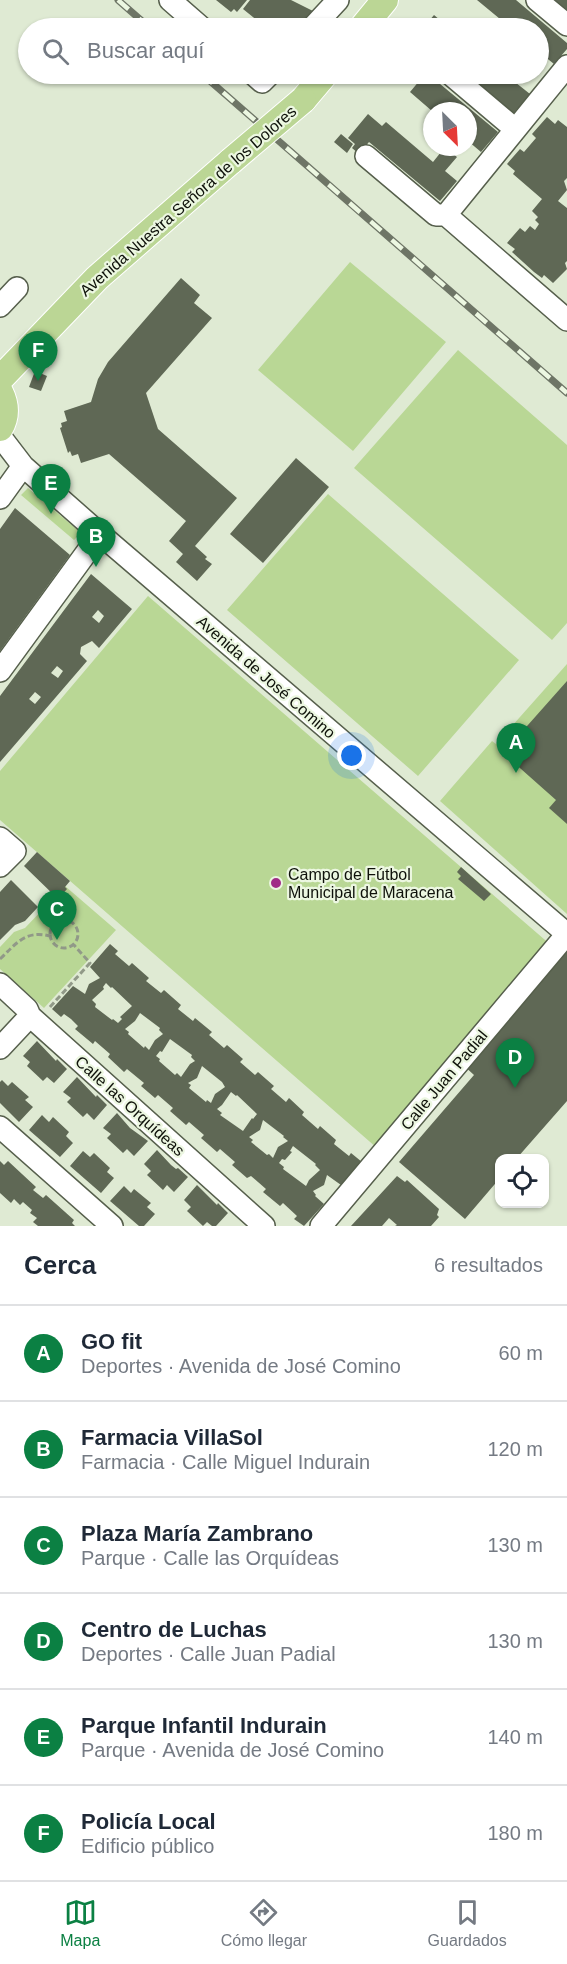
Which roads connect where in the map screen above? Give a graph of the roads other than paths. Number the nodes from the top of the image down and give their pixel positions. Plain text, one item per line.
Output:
1 (170, 0) edge
2 (338, 0) edge
3 (385, 0) edge
4 (537, 0) edge
5 (195, 15) edge
6 (321, 18) edge
7 (370, 18) edge
8 (567, 25) edge
9 (567, 66) edge
10 (317, 84) edge
11 (462, 84) edge
12 (515, 129) junction
13 (366, 156) dead end
14 (446, 214) junction
15 (17, 288) dead end
16 (0, 306) edge
17 (564, 312) edge
18 (0, 379) edge
19 (0, 392) edge
20 (0, 428) edge
21 (0, 436) edge
22 (23, 466) junction
23 (0, 498) edge
24 (100, 534) junction
25 (0, 671) edge
26 (0, 838) edge
27 (0, 866) edge
28 (567, 934) edge
29 (0, 984) edge
30 (38, 1013) junction
31 (0, 1048) edge
32 (0, 1127) edge
33 (112, 1226) edge
34 (264, 1226) edge
35 (321, 1226) edge

1 - 5 street
2 - 6 street
3 - 7 main road
4 - 8 street
9 - 12 street
10 - 18 main road, Avenida Nuestra Señora de los Dolores, bridge
11 - 12 street
12 - 14 street
13 - 14 street
14 - 17 street
15 - 16 street
19 - 20 main road
21 - 22 street, Avenida de José Comino
22 - 23 street
22 - 24 street, Avenida de José Comino
24 - 25 street
24 - 28 street, Avenida de José Comino
26 - 27 street
28 - 35 street, Calle Juan Padial
29 - 30 street, Calle las Orquídeas
30 - 31 street
30 - 34 street, Calle las Orquídeas
32 - 33 street

